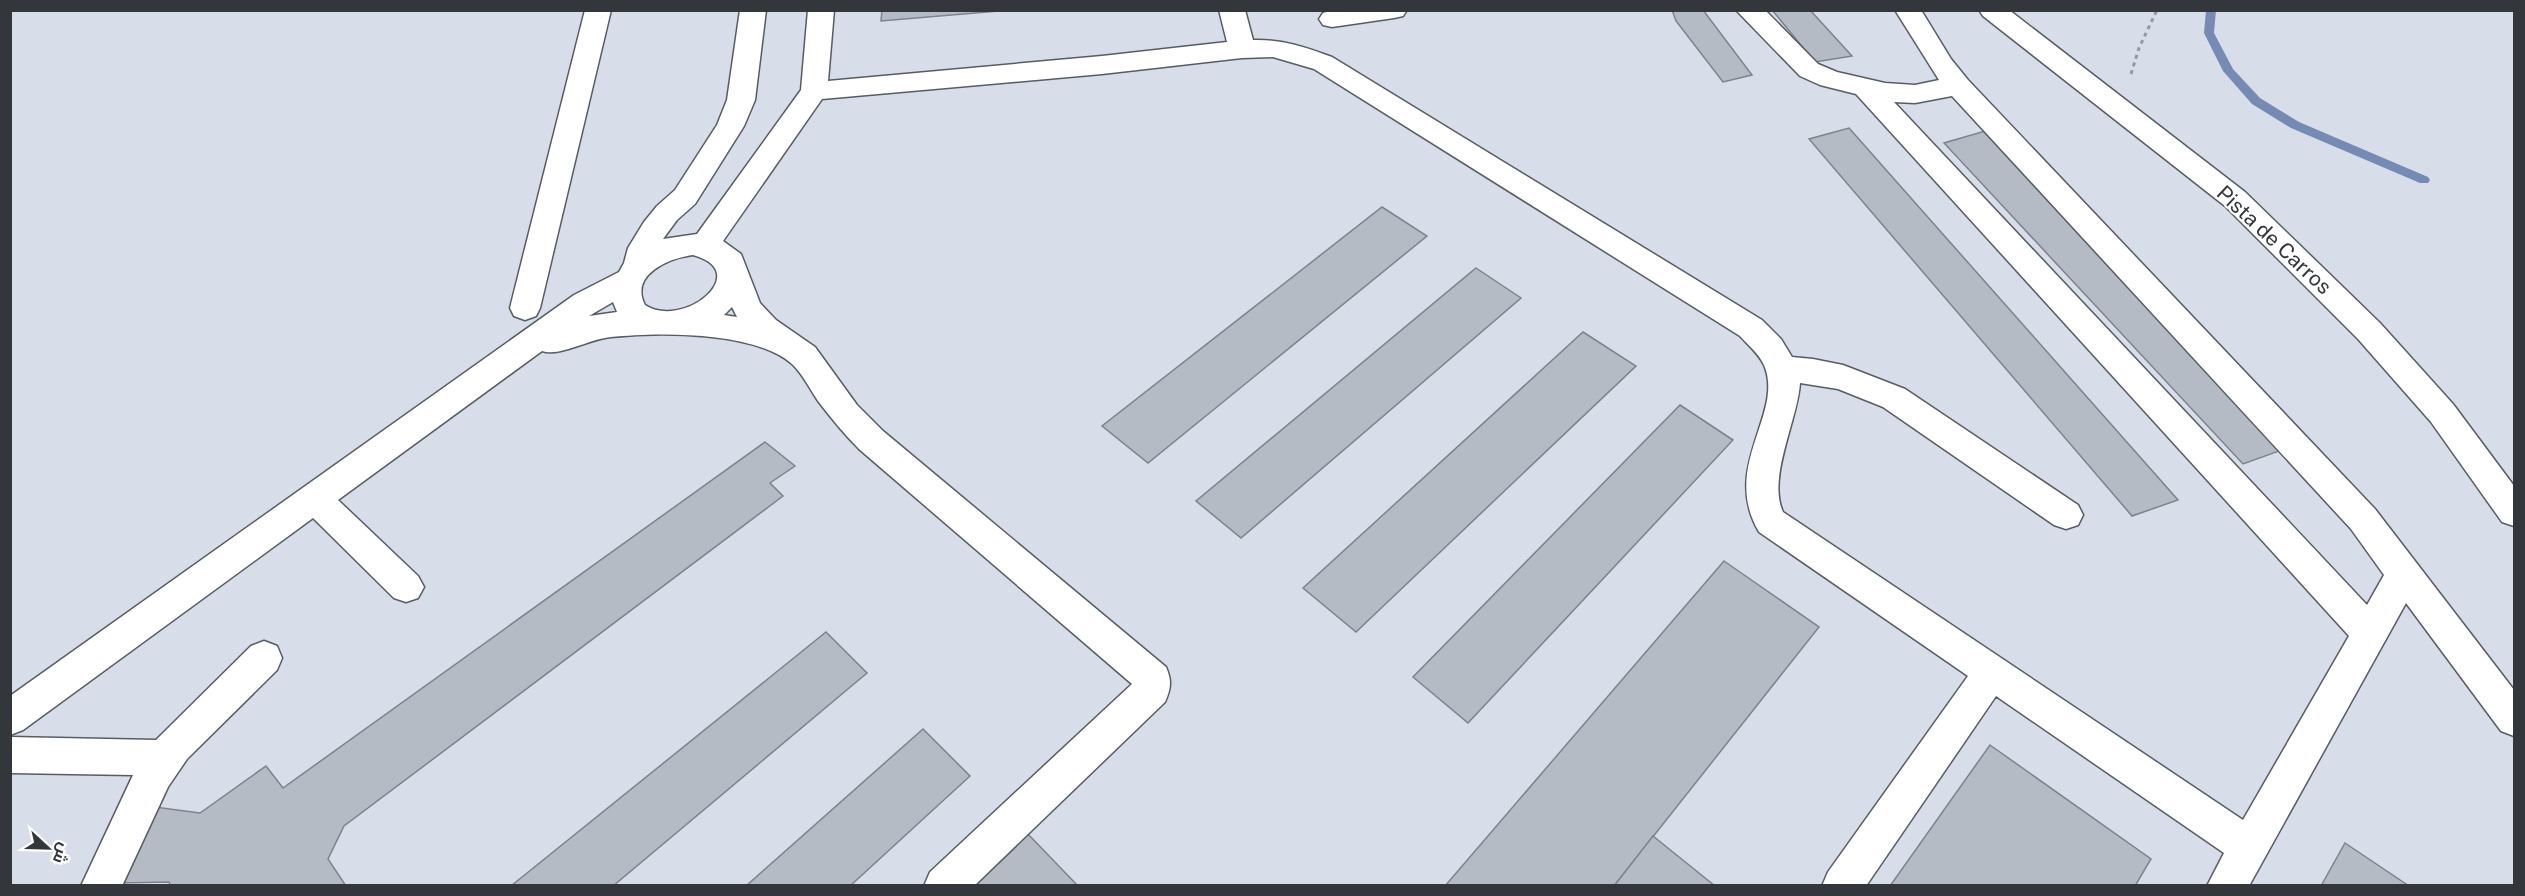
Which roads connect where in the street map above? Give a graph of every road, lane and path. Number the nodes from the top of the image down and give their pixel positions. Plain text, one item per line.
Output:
1 (598, 10) edge
2 (753, 10) edge
3 (821, 10) edge
4 (1232, 10) edge
5 (1394, 10) edge
6 (1749, 10) edge
7 (1908, 10) edge
8 (1992, 10) edge
9 (2157, 10) edge
10 (1333, 15) edge
11 (1242, 49) junction
12 (1308, 56) junction
13 (1958, 86) junction
14 (1866, 89) junction
15 (814, 91) junction
16 (2122, 113) junction
17 (685, 197) junction
18 (698, 245) junction
19 (734, 272) junction
20 (633, 273) junction
21 (525, 308) dead end
22 (654, 322) junction
23 (785, 342) junction
24 (501, 364) junction
25 (1783, 369) junction
26 (315, 499) junction
27 (2514, 512) edge
28 (2066, 516) dead end
29 (2404, 573) junction
30 (406, 587) dead end
31 (2370, 633) junction
32 (264, 658) dead end
33 (1992, 672) junction
34 (10, 718) edge
35 (2514, 719) edge
36 (10, 755) edge
37 (164, 758) junction
38 (2249, 847) junction
39 (101, 885) edge
40 (944, 885) edge
41 (1842, 885) edge
42 (2227, 885) edge

1 - 21 lane
2 - 17 lane
3 - 15 lane
4 - 11 lane
5 - 10 lane
6 - 14 lane
7 - 13 lane
8 - 16 lane, Pista de Carros
9 - 16 path
10 - 12 lane
11 - 12 lane
11 - 15 lane
12 - 25 lane
13 - 14 lane
13 - 29 lane
14 - 31 lane
15 - 18 lane
16 - 27 lane, Pista de Carros
17 - 18 lane
17 - 20 lane
18 - 19 lane
18 - 20 lane
19 - 22 lane
19 - 23 lane
20 - 22 lane
20 - 24 lane
22 - 23 lane
22 - 24 lane
23 - 40 lane
24 - 26 lane
25 - 28 lane
25 - 33 lane
26 - 30 lane
26 - 34 lane
29 - 31 lane
29 - 35 lane
31 - 38 lane
32 - 37 lane
33 - 38 lane
33 - 41 lane
36 - 37 lane
37 - 39 lane
38 - 42 lane

